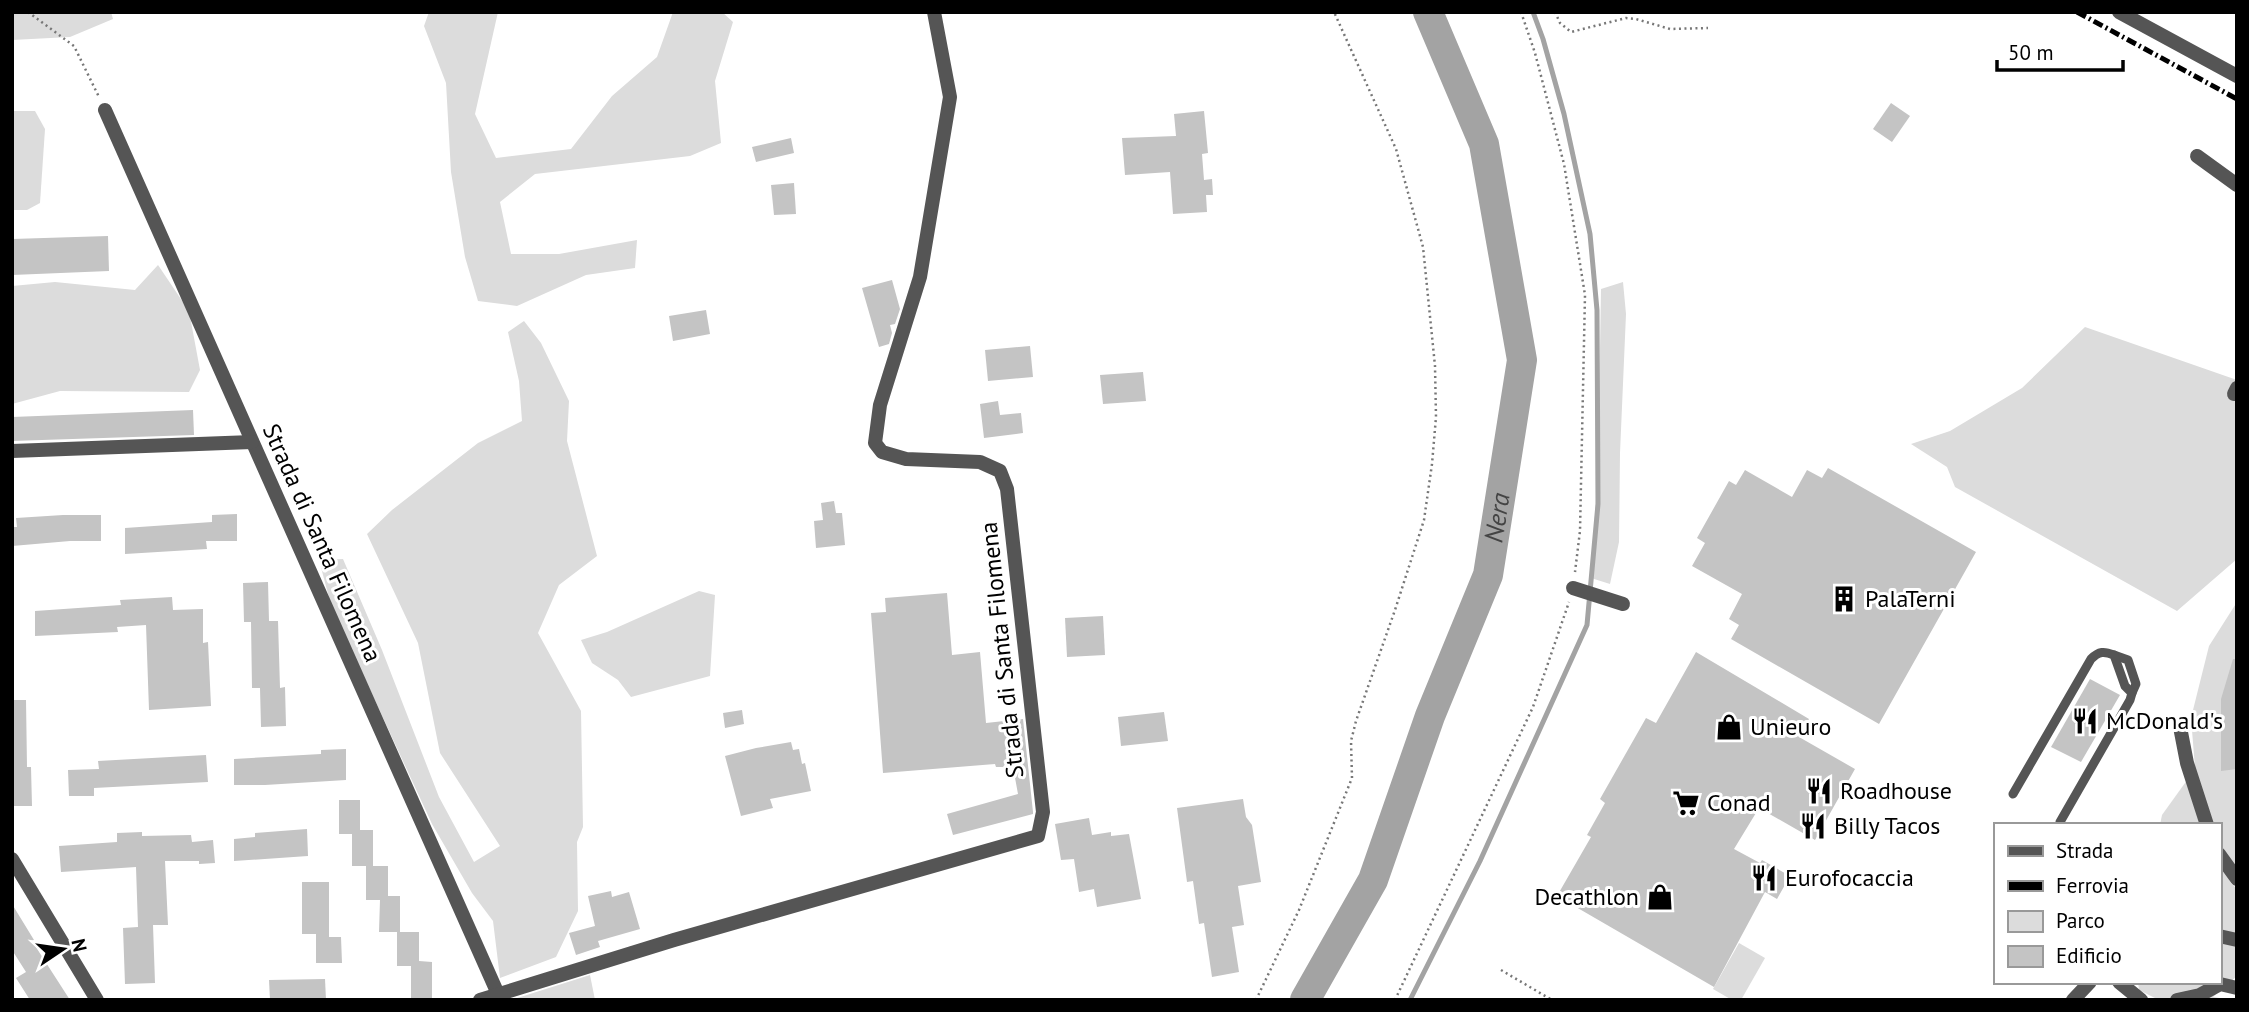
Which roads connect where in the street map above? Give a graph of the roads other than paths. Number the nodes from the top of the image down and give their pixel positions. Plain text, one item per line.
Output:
1 (934, 12) edge
2 (2119, 12) edge
3 (2237, 76) edge
4 (105, 110) road end
5 (2197, 156) dead end
6 (2237, 185) edge
7 (252, 442) junction
8 (12, 451) edge
9 (1573, 588) road end
10 (1623, 604) dead end
11 (2180, 727) dead end
12 (2013, 793) dead end
13 (2060, 822) dead end
14 (2206, 823) edge
15 (2221, 857) edge
16 (12, 859) edge
17 (2237, 879) edge
18 (2088, 984) edge
19 (2121, 984) edge
20 (2237, 988) edge
21 (498, 994) junction
22 (97, 1000) edge
23 (480, 1000) edge
24 (2073, 1000) edge
25 (2141, 1000) edge
26 (2176, 1000) edge

1 - 21 street, Strada di Santa Filomena
2 - 3 street
4 - 7 street, Strada di Santa Filomena
5 - 6 street
7 - 8 street
7 - 21 street, Strada di Santa Filomena
9 - 10 street
11 - 14 street
12 - 13 lane
15 - 17 street
16 - 22 street
18 - 24 street
19 - 25 street
20 - 26 street
21 - 23 street, Strada di Santa Filomena

